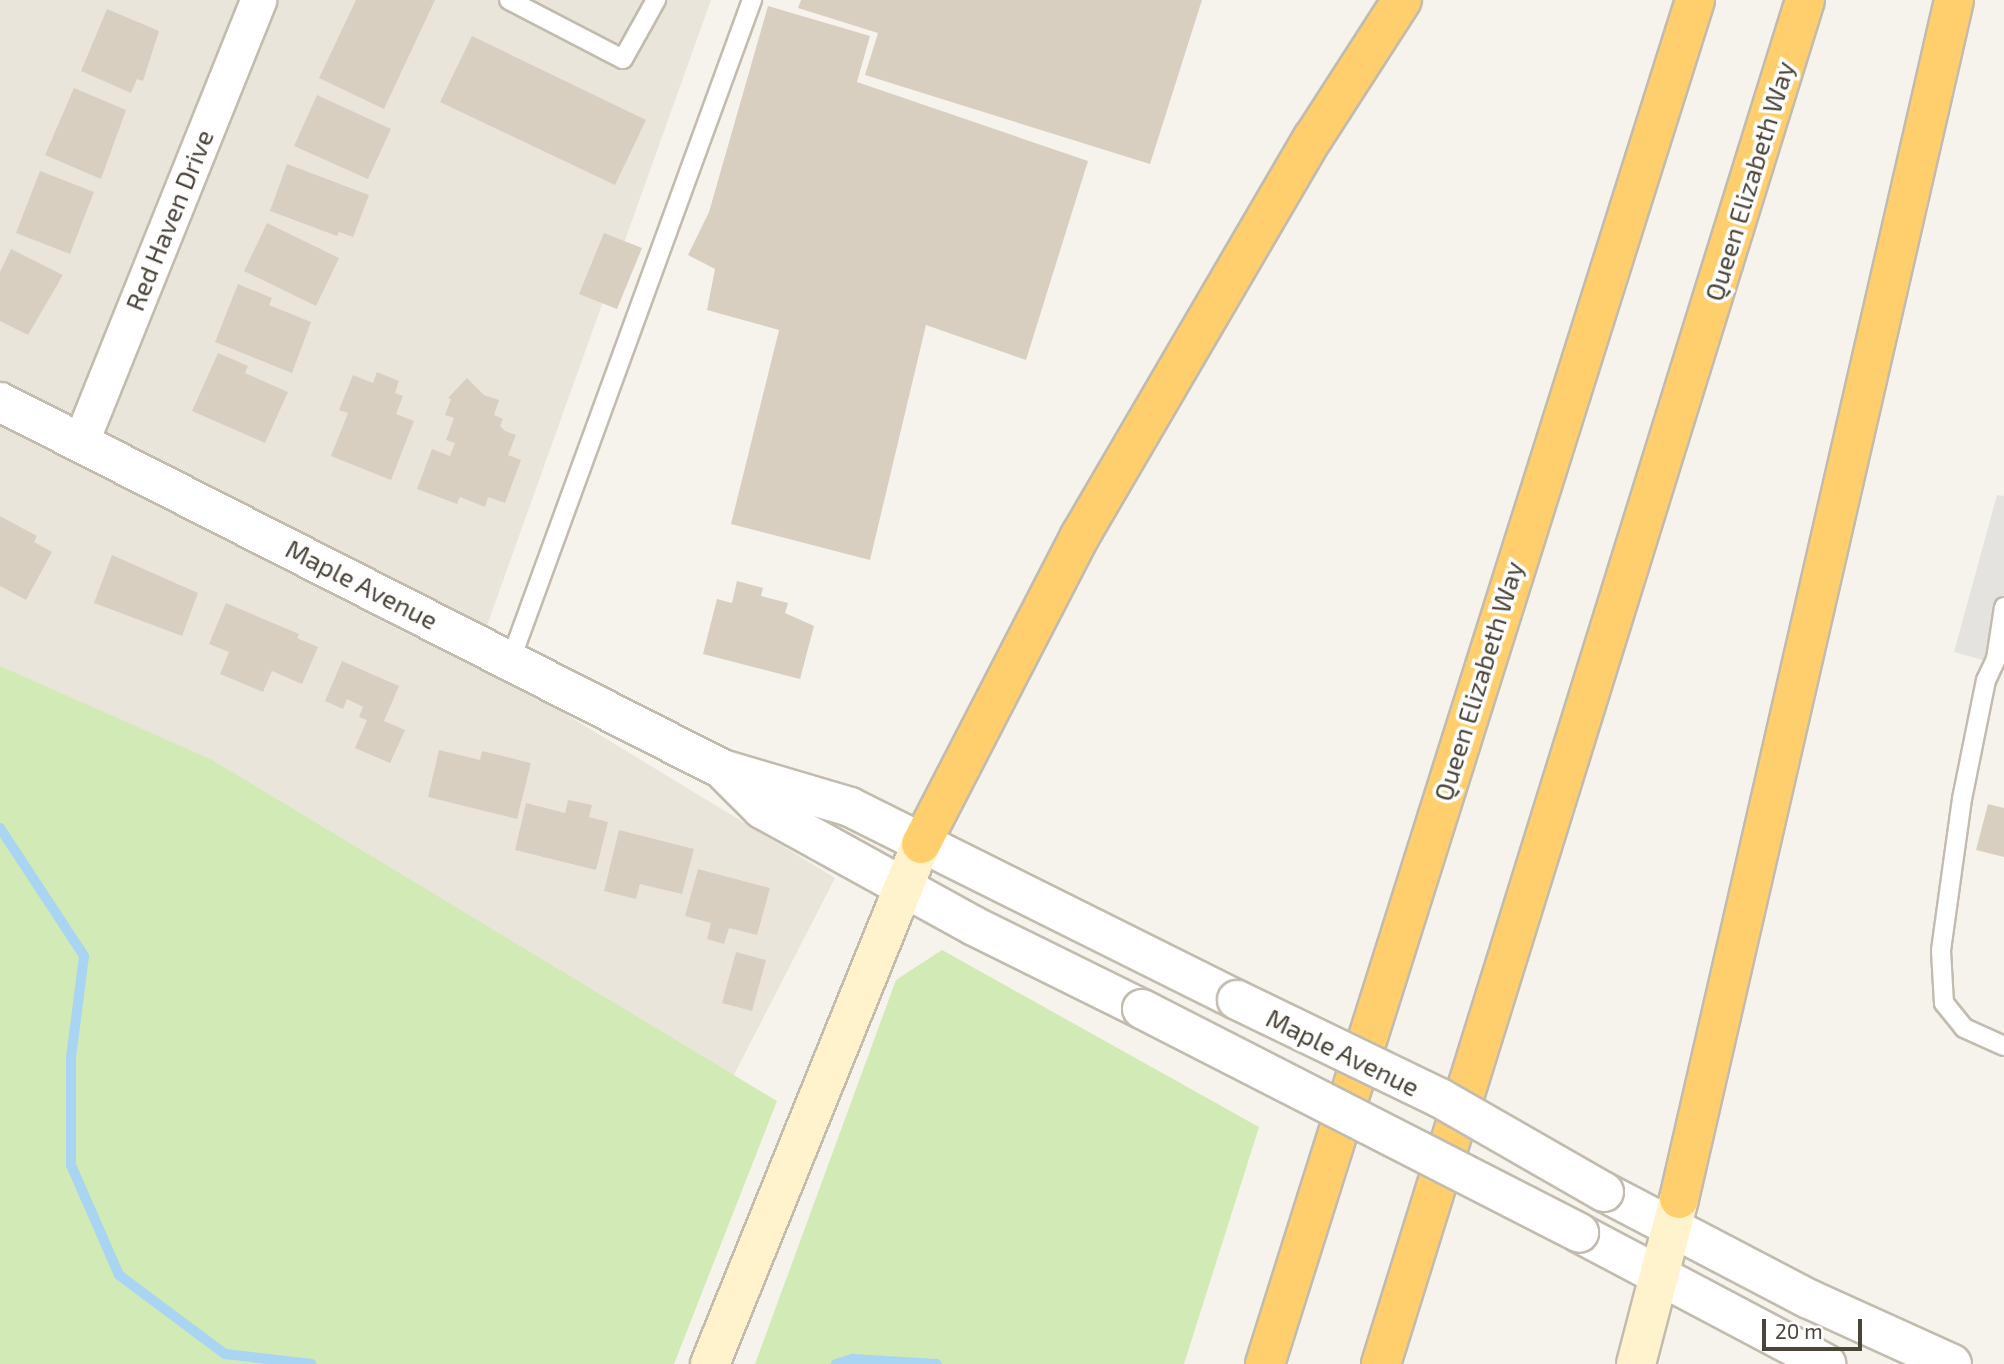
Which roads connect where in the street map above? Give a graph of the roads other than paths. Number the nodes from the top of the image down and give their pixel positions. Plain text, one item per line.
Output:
1 (258, 0) edge
2 (509, 0) edge
3 (656, 0) edge
4 (752, 0) edge
5 (1402, 0) edge
6 (1695, 0) edge
7 (1805, 0) edge
8 (1954, 0) edge
9 (0, 402) edge
10 (81, 441) junction
11 (2004, 607) edge
12 (510, 659) junction
13 (722, 769) junction
14 (921, 844) junction
15 (903, 888) junction
16 (2004, 1046) edge
17 (1675, 1214) junction
18 (1659, 1279) junction
19 (710, 1364) edge
20 (1265, 1364) edge
21 (1381, 1364) edge
22 (1636, 1364) edge
23 (1826, 1364) edge
24 (1952, 1364) edge

1 - 10 street, Red Haven Drive
2 - 3 lane
4 - 12 lane
5 - 14 highway
6 - 20 highway, Queen Elizabeth Way
7 - 21 highway, Queen Elizabeth Way
8 - 17 highway
9 - 10 street, Maple Avenue
10 - 12 street, Maple Avenue
11 - 16 lane
12 - 13 street, Maple Avenue
13 - 14 street, Maple Avenue
13 - 15 street, Maple Avenue
14 - 15 main road
14 - 17 street, Maple Avenue, bridge
15 - 18 street, Maple Avenue, bridge
15 - 19 main road
17 - 18 main road
17 - 24 street, Maple Avenue
18 - 22 main road
18 - 23 street, Maple Avenue

